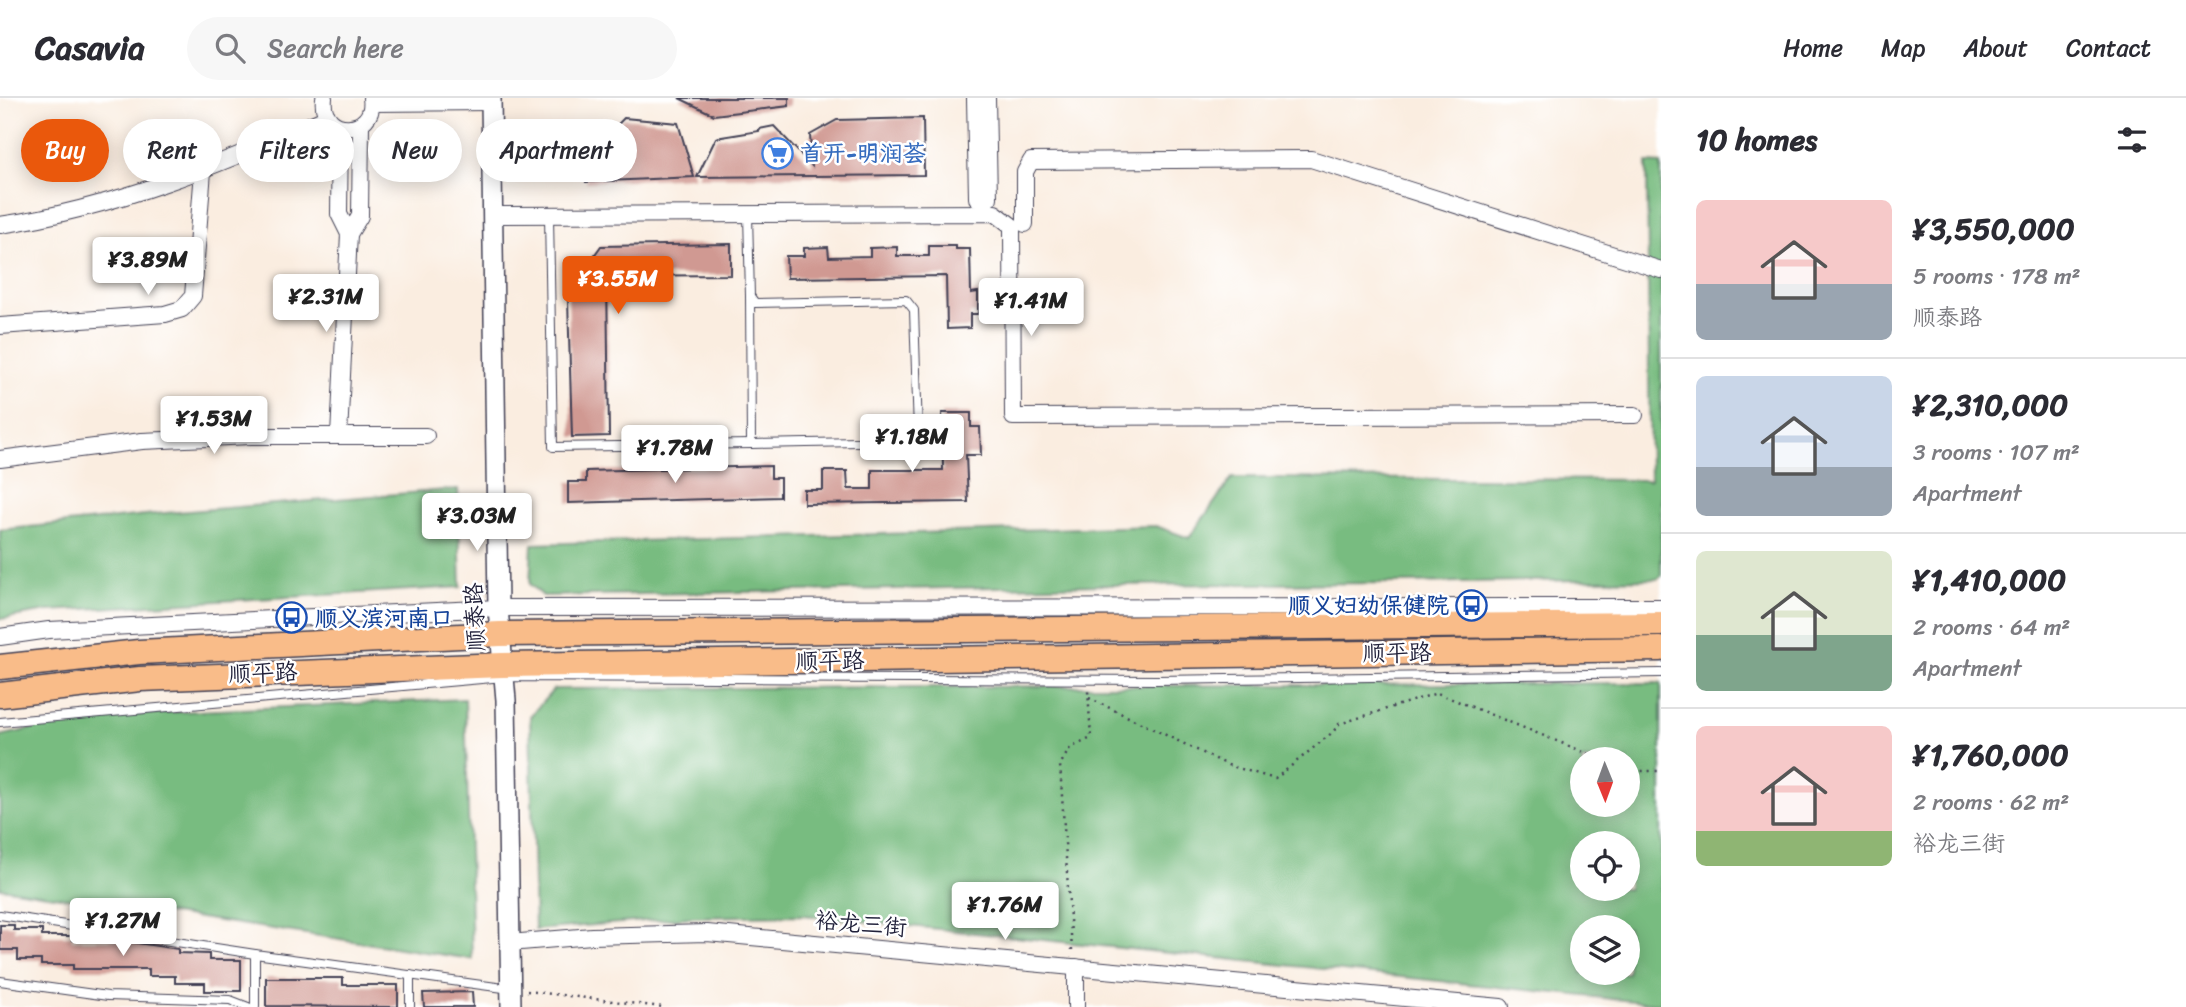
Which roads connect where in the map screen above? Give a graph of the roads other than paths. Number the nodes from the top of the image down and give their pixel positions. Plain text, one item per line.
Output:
1 (324, 98) edge
2 (975, 98) edge
3 (987, 98) edge
4 (491, 100) edge
5 (372, 101) edge
6 (332, 119) edge
7 (361, 124) junction
8 (354, 127) edge
9 (170, 182) edge
10 (202, 182) edge
11 (337, 182) edge
12 (748, 214) junction
13 (492, 215) junction
14 (550, 215) junction
15 (1025, 224) dead end
16 (0, 225) edge
17 (349, 234) junction
18 (1661, 270) edge
19 (750, 296) junction
20 (0, 326) edge
21 (1635, 415) dead end
22 (339, 436) junction
23 (426, 436) dead end
24 (751, 444) junction
25 (0, 459) edge
26 (1661, 607) edge
27 (498, 608) junction
28 (1661, 624) edge
29 (500, 634) junction
30 (0, 637) edge
31 (1661, 649) edge
32 (0, 667) edge
33 (503, 671) junction
34 (1661, 673) edge
35 (0, 695) edge
36 (0, 722) edge
37 (0, 915) edge
38 (509, 943) junction
39 (255, 954) junction
40 (1076, 967) junction
41 (410, 975) junction
42 (0, 981) edge
43 (107, 996) junction
44 (511, 998) edge
45 (108, 1007) edge
46 (248, 1007) edge
47 (255, 1007) edge
48 (410, 1007) edge
49 (1076, 1007) edge
50 (1501, 1007) edge

1 - 6 street
2 - 3 street
4 - 5 street
4 - 13 street, 顺泰路
5 - 7 street
7 - 8 street
7 - 17 street
9 - 16 street
10 - 20 street
11 - 17 street
12 - 14 street
12 - 19 lane
12 - 21 street
13 - 14 street
13 - 27 street, 顺泰路
14 - 24 lane
15 - 18 street
17 - 22 street
19 - 24 lane
19 - 24 lane
22 - 23 street
22 - 25 street
26 - 27 street
27 - 29 street, 顺泰路
27 - 30 street
28 - 29 main road, 顺平路
29 - 32 main road, 顺平路
29 - 33 street, 顺泰路
31 - 33 main road, 顺平路
33 - 34 lane
33 - 35 main road, 顺平路
33 - 36 lane
33 - 38 street, 顺泰路
37 - 39 lane
38 - 40 street, 裕龙三街
38 - 44 street, 顺泰路
39 - 41 lane
39 - 47 lane
40 - 49 street
40 - 50 street, 裕龙三街
41 - 44 lane
41 - 48 lane
42 - 43 lane
43 - 45 lane
43 - 46 lane

